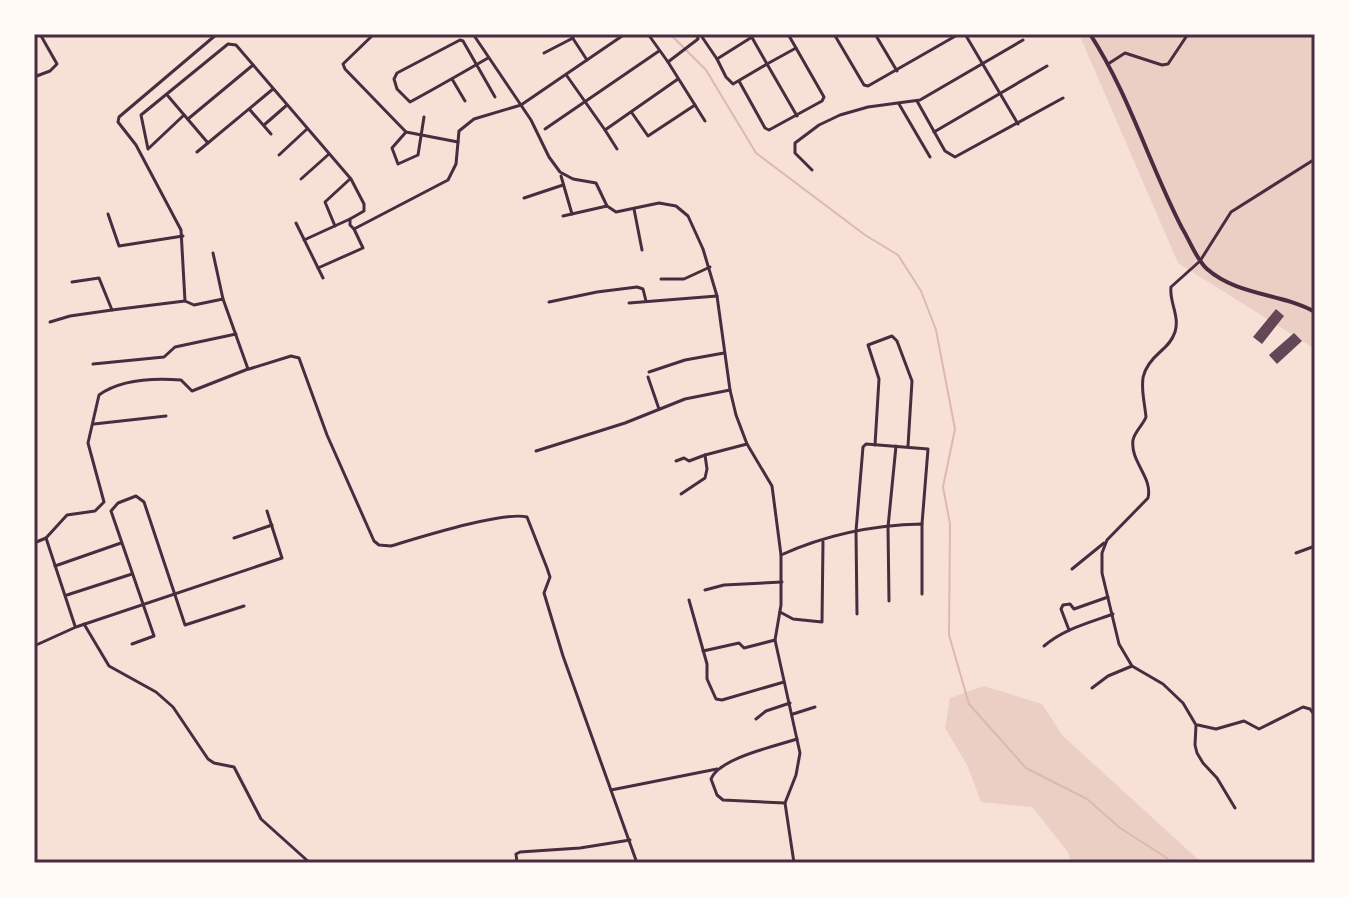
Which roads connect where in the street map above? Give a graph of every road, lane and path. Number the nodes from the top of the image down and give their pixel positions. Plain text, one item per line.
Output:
1 (40, 34) edge
2 (217, 34) edge
3 (374, 34) edge
4 (473, 34) edge
5 (625, 34) edge
6 (648, 34) edge
7 (699, 34) edge
8 (788, 34) edge
9 (834, 34) edge
10 (875, 34) edge
11 (962, 34) edge
12 (1090, 34) edge
13 (1188, 34) edge
14 (751, 35) edge
15 (572, 36) edge
16 (1023, 40) dead end
17 (796, 48) junction
18 (659, 51) junction
19 (544, 53) dead end
20 (489, 58) junction
21 (717, 59) junction
22 (587, 60) junction
23 (668, 62) junction
24 (767, 64) junction
25 (1108, 64) junction
26 (253, 65) junction
27 (476, 65) junction
28 (983, 65) junction
29 (1047, 66) dead end
30 (897, 71) junction
31 (566, 74) junction
32 (34, 77) edge
33 (452, 79) junction
34 (678, 79) junction
35 (739, 81) junction
36 (273, 89) junction
37 (1001, 95) junction
38 (168, 96) junction
39 (495, 97) dead end
40 (1063, 98) dead end
41 (465, 101) dead end
42 (917, 101) junction
43 (586, 102) junction
44 (899, 104) junction
45 (287, 105) junction
46 (521, 105) junction
47 (695, 105) junction
48 (249, 109) junction
49 (631, 112) junction
50 (797, 116) junction
51 (186, 117) junction
52 (424, 117) dead end
53 (705, 121) dead end
54 (1018, 124) junction
55 (264, 125) junction
56 (307, 129) junction
57 (545, 129) dead end
58 (605, 130) junction
59 (406, 132) junction
60 (934, 132) junction
61 (271, 134) dead end
62 (422, 136) junction
63 (458, 142) junction
64 (208, 143) junction
65 (617, 149) dead end
66 (197, 152) dead end
67 (329, 154) junction
68 (279, 155) dead end
69 (930, 157) dead end
70 (1315, 159) edge
71 (812, 170) dead end
72 (560, 172) junction
73 (301, 179) dead end
74 (351, 179) junction
75 (563, 185) junction
76 (524, 198) dead end
77 (607, 206) junction
78 (634, 209) junction
79 (108, 214) dead end
80 (572, 214) junction
81 (563, 216) dead end
82 (350, 219) junction
83 (296, 223) dead end
84 (335, 226) junction
85 (354, 229) junction
86 (183, 236) junction
87 (304, 240) junction
88 (642, 250) dead end
89 (213, 253) dead end
90 (1200, 261) junction
91 (710, 267) junction
92 (318, 268) junction
93 (323, 278) dead end
94 (661, 279) dead end
95 (72, 282) dead end
96 (717, 296) junction
97 (223, 299) junction
98 (185, 301) junction
99 (646, 301) junction
100 (549, 302) dead end
101 (629, 303) dead end
102 (112, 310) junction
103 (1315, 312) edge
104 (50, 322) dead end
105 (236, 334) junction
106 (724, 353) junction
107 (93, 364) dead end
108 (248, 369) junction
109 (730, 390) junction
110 (659, 409) junction
111 (166, 416) dead end
112 (94, 424) junction
113 (747, 444) junction
114 (875, 445) junction
115 (896, 446) junction
116 (908, 446) junction
117 (536, 451) dead end
118 (705, 455) junction
119 (676, 461) dead end
120 (681, 494) dead end
121 (267, 511) dead end
122 (922, 524) junction
123 (272, 525) junction
124 (888, 527) junction
125 (856, 531) junction
126 (46, 538) junction
127 (234, 538) dead end
128 (823, 540) junction
129 (1107, 540) junction
130 (34, 543) edge
131 (121, 543) junction
132 (1315, 546) edge
133 (1296, 553) dead end
134 (781, 555) junction
135 (55, 566) junction
136 (1072, 569) dead end
137 (132, 574) junction
138 (782, 582) junction
139 (705, 590) dead end
140 (174, 594) junction
141 (922, 594) dead end
142 (66, 596) junction
143 (1108, 597) junction
144 (689, 600) dead end
145 (889, 601) dead end
146 (143, 605) junction
147 (244, 606) dead end
148 (780, 612) junction
149 (857, 614) dead end
150 (1113, 614) junction
151 (84, 624) junction
152 (76, 627) junction
153 (1069, 630) junction
154 (775, 640) junction
155 (132, 644) dead end
156 (34, 646) edge
157 (1044, 646) dead end
158 (703, 651) junction
159 (1132, 666) junction
160 (784, 682) junction
161 (1092, 688) dead end
162 (790, 703) junction
163 (815, 707) dead end
164 (793, 714) junction
165 (1315, 716) edge
166 (756, 719) dead end
167 (1196, 725) junction
168 (798, 739) junction
169 (717, 769) junction
170 (611, 790) junction
171 (785, 803) junction
172 (1235, 808) dead end
173 (630, 840) junction
174 (310, 863) edge
175 (517, 863) edge
176 (637, 863) edge
177 (794, 863) edge

1 - 32 street
2 - 86 street
3 - 59 street
4 - 20 street
5 - 22 street
6 - 18 street
7 - 21 street
7 - 23 street
8 - 17 street
9 - 30 street
10 - 30 street
11 - 28 street
11 - 30 street
12 - 25 street
13 - 25 street
14 - 21 street
14 - 24 street
15 - 19 street
15 - 22 street
16 - 28 street
17 - 24 street
17 - 50 street
18 - 23 street
18 - 43 street
20 - 27 street
20 - 46 street
21 - 35 street
22 - 31 street
23 - 34 street
24 - 35 street
24 - 50 street
25 - 90 street
26 - 36 street
26 - 38 street
26 - 51 street
27 - 33 street
27 - 33 street
27 - 39 street
28 - 37 street
28 - 42 street
29 - 37 street
31 - 43 street
31 - 46 street
33 - 41 street
34 - 47 street
34 - 49 street
35 - 50 street
36 - 45 street
36 - 48 street
37 - 54 street
37 - 60 street
38 - 51 street
38 - 51 street
40 - 54 street
42 - 44 street
42 - 60 street
43 - 57 street
43 - 58 street
44 - 69 street
44 - 71 street
45 - 55 street
45 - 56 street
46 - 63 street
46 - 72 street
47 - 49 street
47 - 53 street
48 - 55 street
48 - 64 street
49 - 58 street
51 - 64 street
52 - 62 street
54 - 60 street
55 - 61 street
56 - 67 street
56 - 68 street
58 - 65 street
59 - 62 street
59 - 62 street
62 - 63 street
63 - 85 street
64 - 66 street
67 - 73 street
67 - 74 street
70 - 90 street
72 - 75 street
72 - 77 street
74 - 82 street
74 - 84 street
75 - 76 street
75 - 80 street
77 - 78 street
77 - 80 street
78 - 88 street
78 - 91 street
79 - 86 street
80 - 81 street
82 - 84 street
82 - 85 street
83 - 87 street
84 - 87 street
85 - 92 street
86 - 98 street
87 - 92 street
89 - 97 street
90 - 103 street
90 - 129 street
91 - 94 street
91 - 96 street
92 - 93 street
95 - 102 street
96 - 99 street
96 - 106 street
97 - 98 street
97 - 105 street
98 - 102 street
99 - 100 street
99 - 101 street
102 - 104 street
105 - 107 street
105 - 108 street
106 - 109 street
106 - 110 street
108 - 112 street
108 - 170 street
109 - 110 street
109 - 113 street
110 - 117 street
111 - 112 street
112 - 126 street
113 - 118 street
113 - 134 street
114 - 115 street
114 - 116 street
114 - 125 street
115 - 116 street
115 - 124 street
116 - 122 street
118 - 119 street
118 - 120 street
121 - 123 street
122 - 124 street
122 - 141 street
123 - 127 street
123 - 140 street
124 - 125 street
124 - 145 street
125 - 128 street
125 - 149 street
126 - 130 street
126 - 135 street
128 - 134 street
128 - 148 street
129 - 136 street
129 - 143 street
131 - 135 street
131 - 137 street
131 - 140 street
132 - 133 street
134 - 138 street
135 - 142 street
137 - 142 street
137 - 146 street
138 - 139 street
138 - 148 street
140 - 146 street
140 - 147 street
142 - 152 street
143 - 150 street
143 - 153 street
144 - 158 street
146 - 151 street
146 - 155 street
148 - 154 street
150 - 153 street
150 - 159 street
151 - 152 street
151 - 174 street
152 - 156 street
153 - 157 street
154 - 158 street
154 - 160 street
158 - 160 street
159 - 161 street
159 - 167 street
160 - 162 street
162 - 164 street
162 - 166 street
163 - 164 street
164 - 168 street
165 - 167 street
167 - 172 street
168 - 169 street
168 - 171 street
169 - 170 street
169 - 171 street
170 - 173 street
171 - 177 street
173 - 175 street
173 - 176 street

